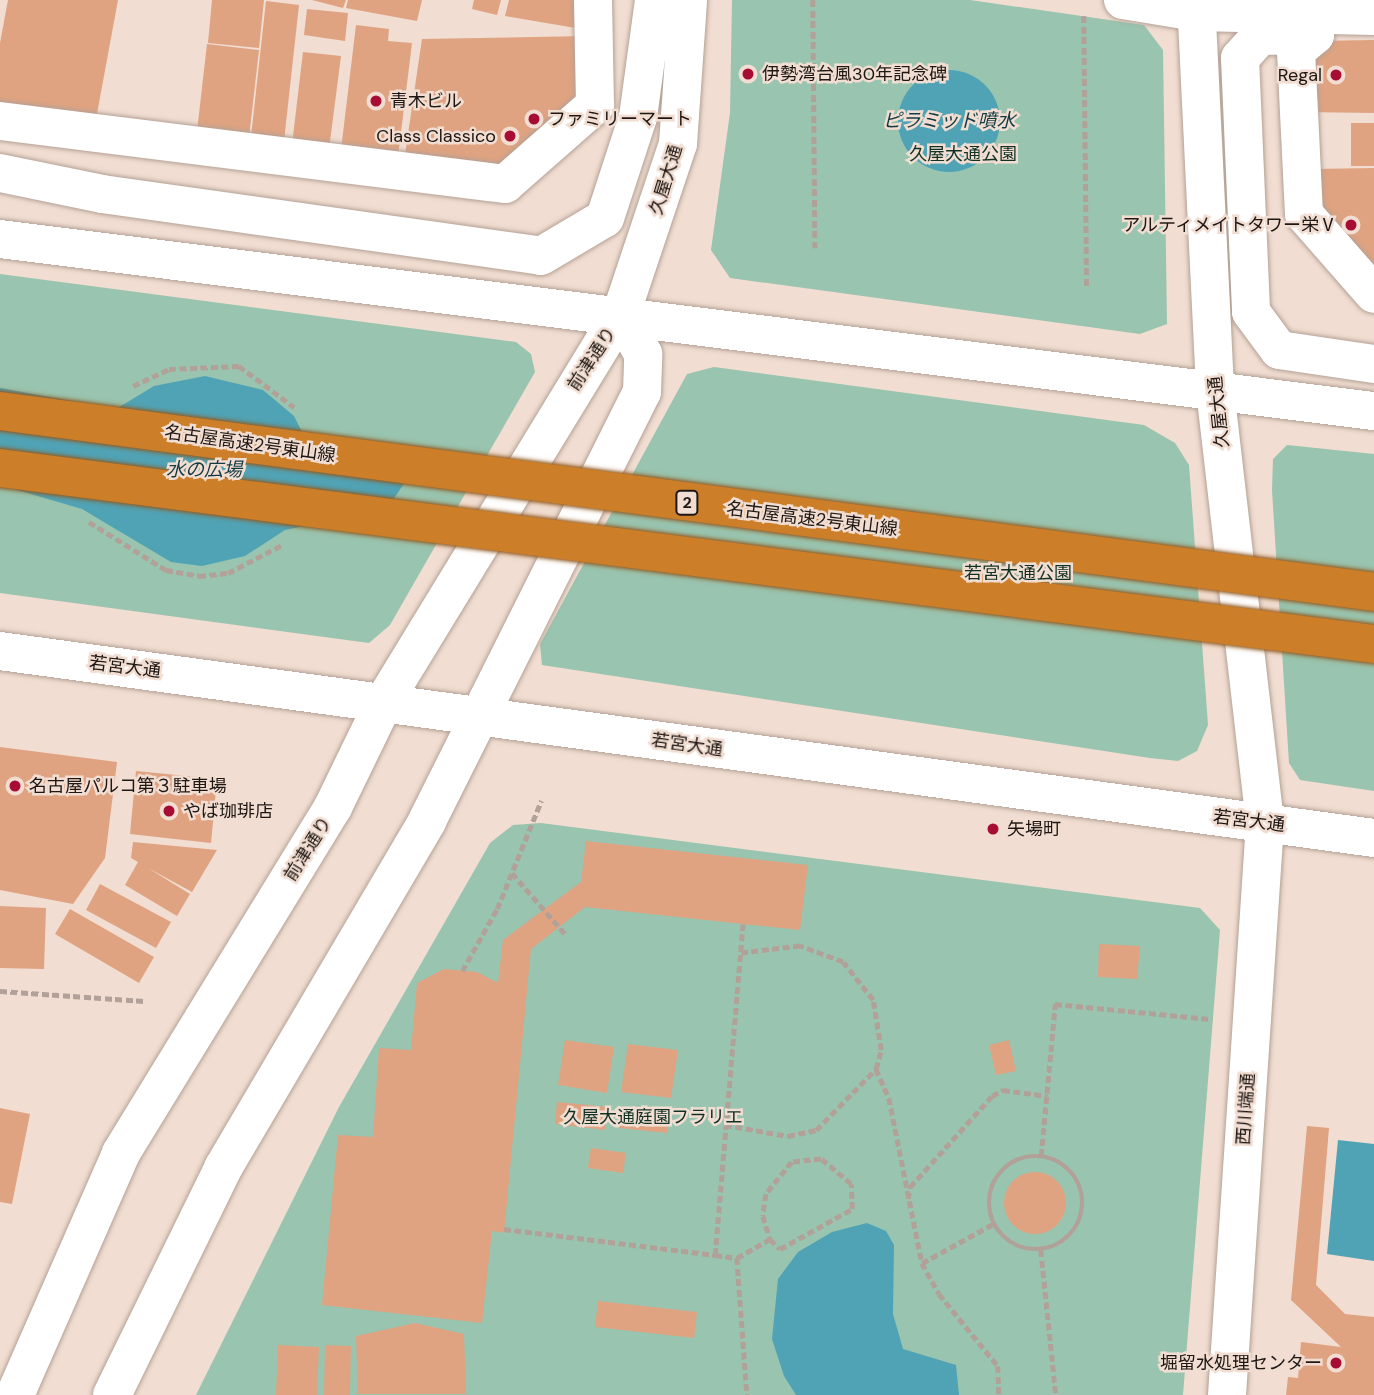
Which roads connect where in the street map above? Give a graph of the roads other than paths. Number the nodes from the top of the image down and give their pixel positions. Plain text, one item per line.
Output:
1 (593, 0) edge
2 (654, 0) edge
3 (688, 0) edge
4 (1123, 0) edge
5 (1285, 0) edge
6 (1374, 1) edge
7 (1196, 6) edge
8 (1374, 16) edge
9 (0, 121) edge
10 (0, 173) edge
11 (0, 239) edge
12 (1374, 294) edge
13 (621, 314) junction
14 (1374, 364) edge
15 (1216, 390) junction
16 (0, 411) edge
17 (1374, 411) edge
18 (0, 468) edge
19 (1374, 592) edge
20 (1374, 644) edge
21 (0, 651) edge
22 (385, 700) junction
23 (477, 718) junction
24 (1265, 822) junction
25 (1374, 838) edge
26 (15, 1395) edge
27 (112, 1395) edge
28 (1227, 1395) edge

1 - 9 street
2 - 10 street
3 - 13 street, 久屋大通
4 - 7 street
5 - 6 street
7 - 8 street
7 - 15 street, 久屋大通
11 - 13 street
12 - 14 street
13 - 15 street
13 - 22 street, 前津通り
13 - 23 street, 前津通り
15 - 17 street
15 - 24 street, 久屋大通
16 - 19 highway, 名古屋高速2号東山線 / 2, bridge
18 - 20 highway, bridge
21 - 22 street, 若宮大通
22 - 23 street, 若宮大通
22 - 26 street, 前津通り
23 - 24 street, 若宮大通
23 - 27 street, 前津通り
24 - 25 street, 若宮大通
24 - 28 street, 西川端通

